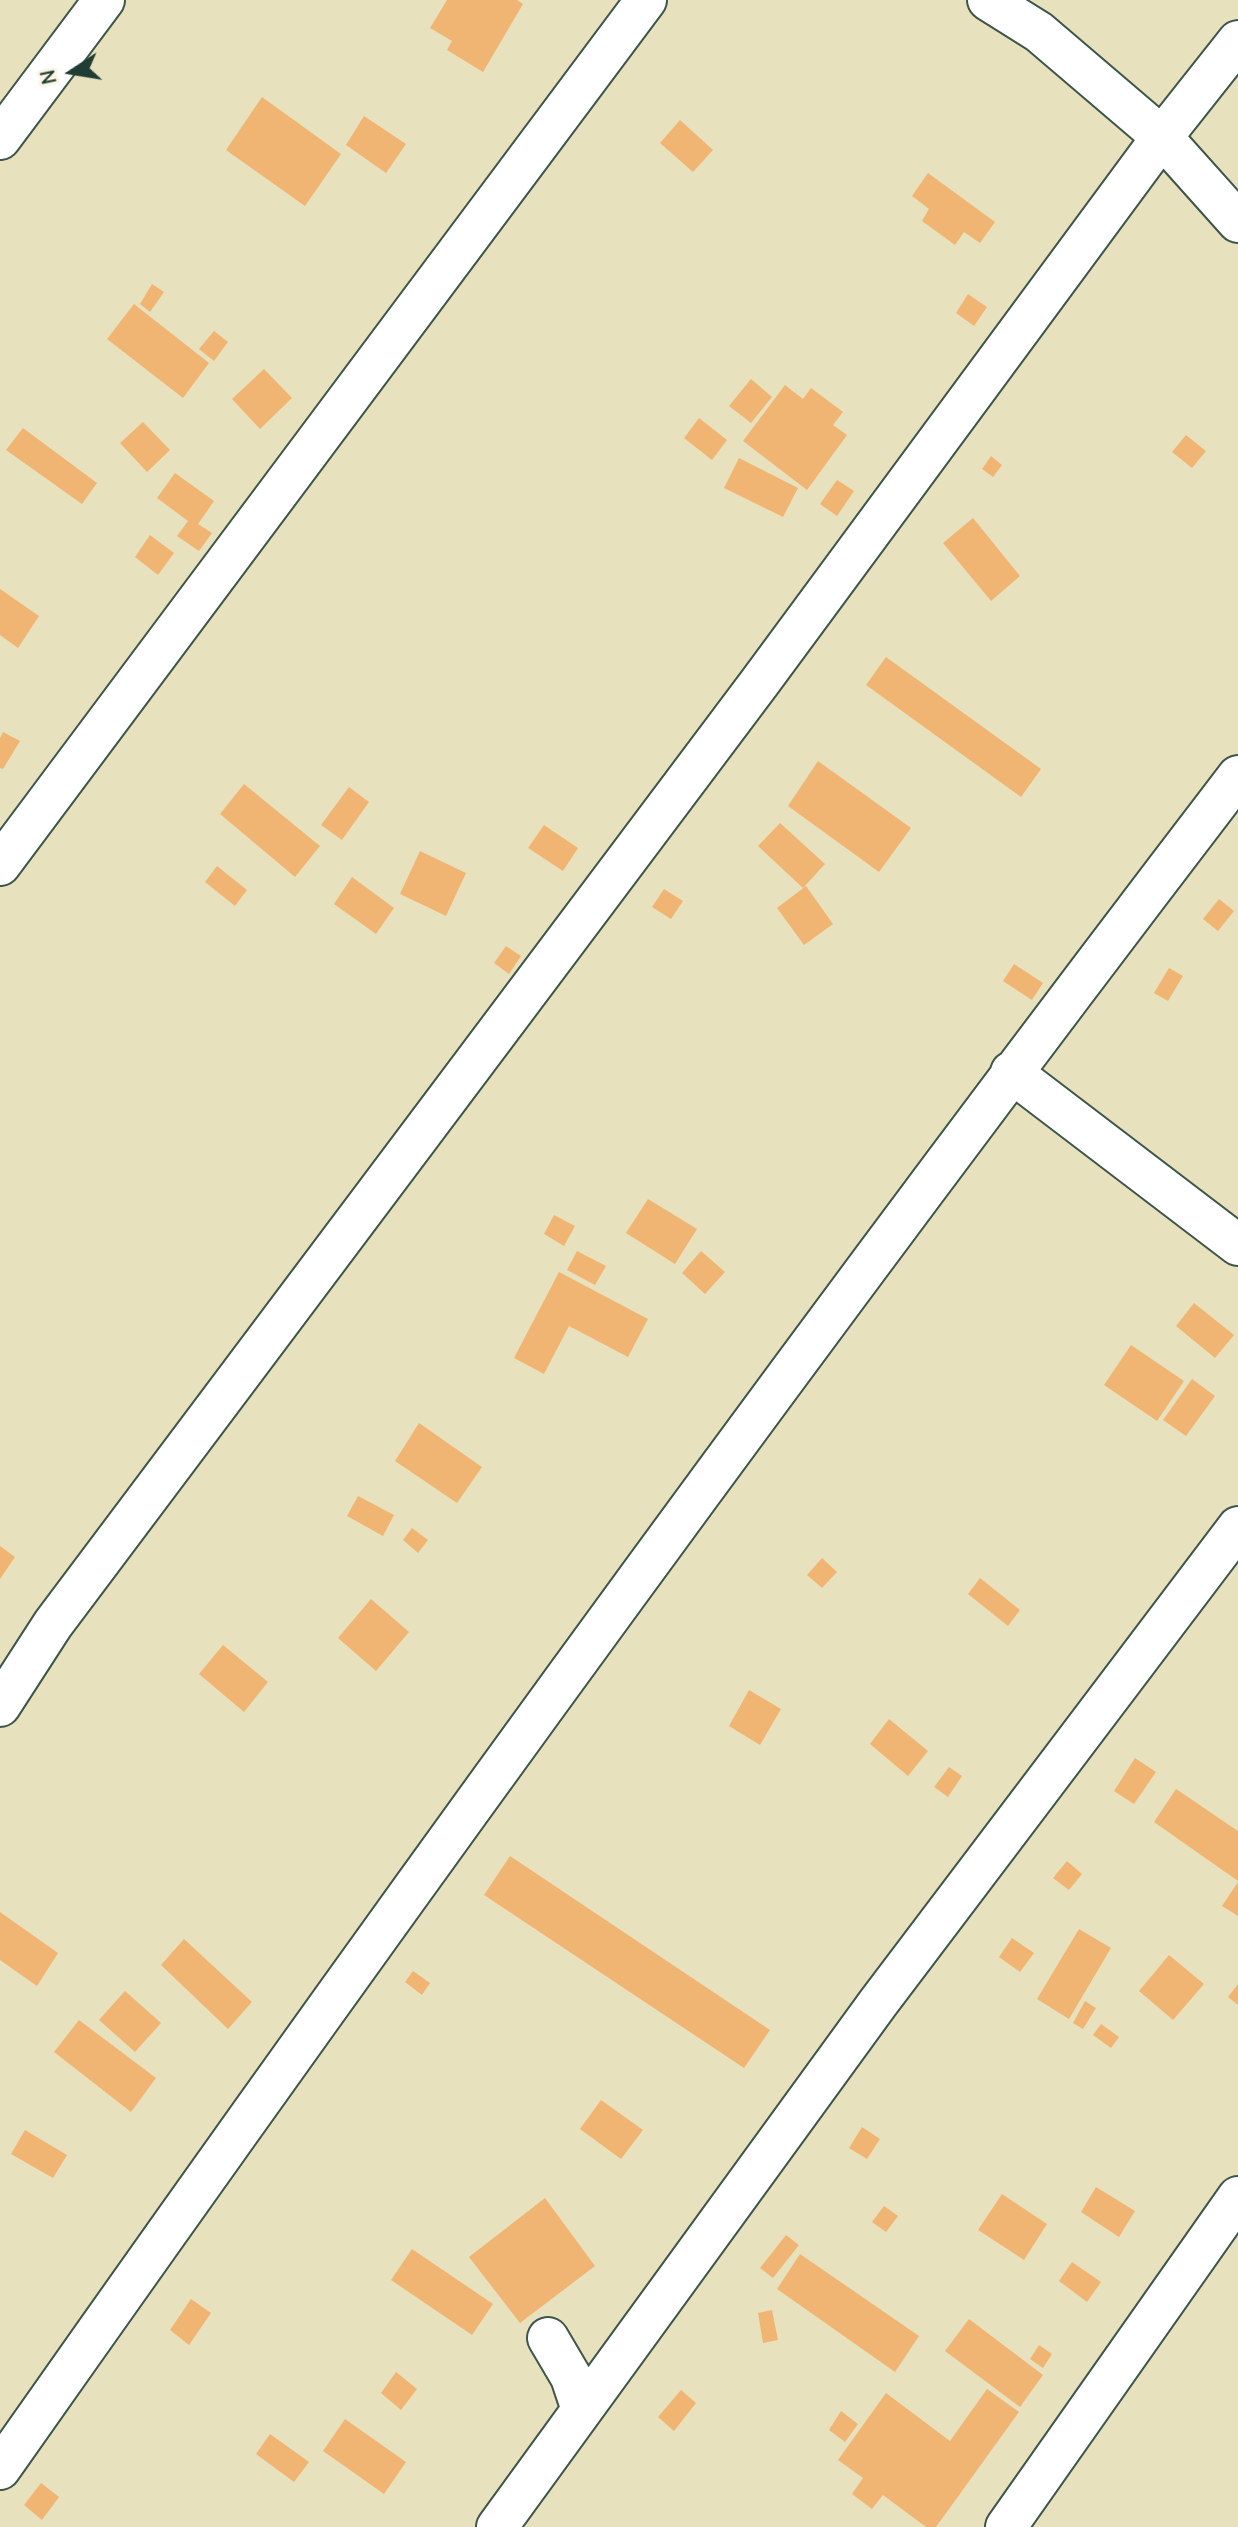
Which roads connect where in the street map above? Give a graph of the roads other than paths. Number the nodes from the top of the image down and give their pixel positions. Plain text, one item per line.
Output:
1 (104, 0) edge
2 (646, 0) edge
3 (988, 0) edge
4 (1238, 41) edge
5 (1162, 137) junction
6 (0, 139) edge
7 (1238, 222) edge
8 (1238, 776) edge
9 (0, 865) edge
10 (1011, 1072) junction
11 (1238, 1245) edge
12 (1238, 1527) edge
13 (0, 1706) edge
14 (1238, 2197) edge
15 (548, 2338) dead end
16 (582, 2410) junction
17 (0, 2469) edge
18 (497, 2527) edge
19 (1006, 2527) edge

1 - 6 street
2 - 9 street
3 - 5 street
4 - 5 street
5 - 7 street
5 - 13 street
8 - 10 street
10 - 11 street
10 - 17 street
12 - 16 street
14 - 19 street
15 - 16 street
16 - 18 street

